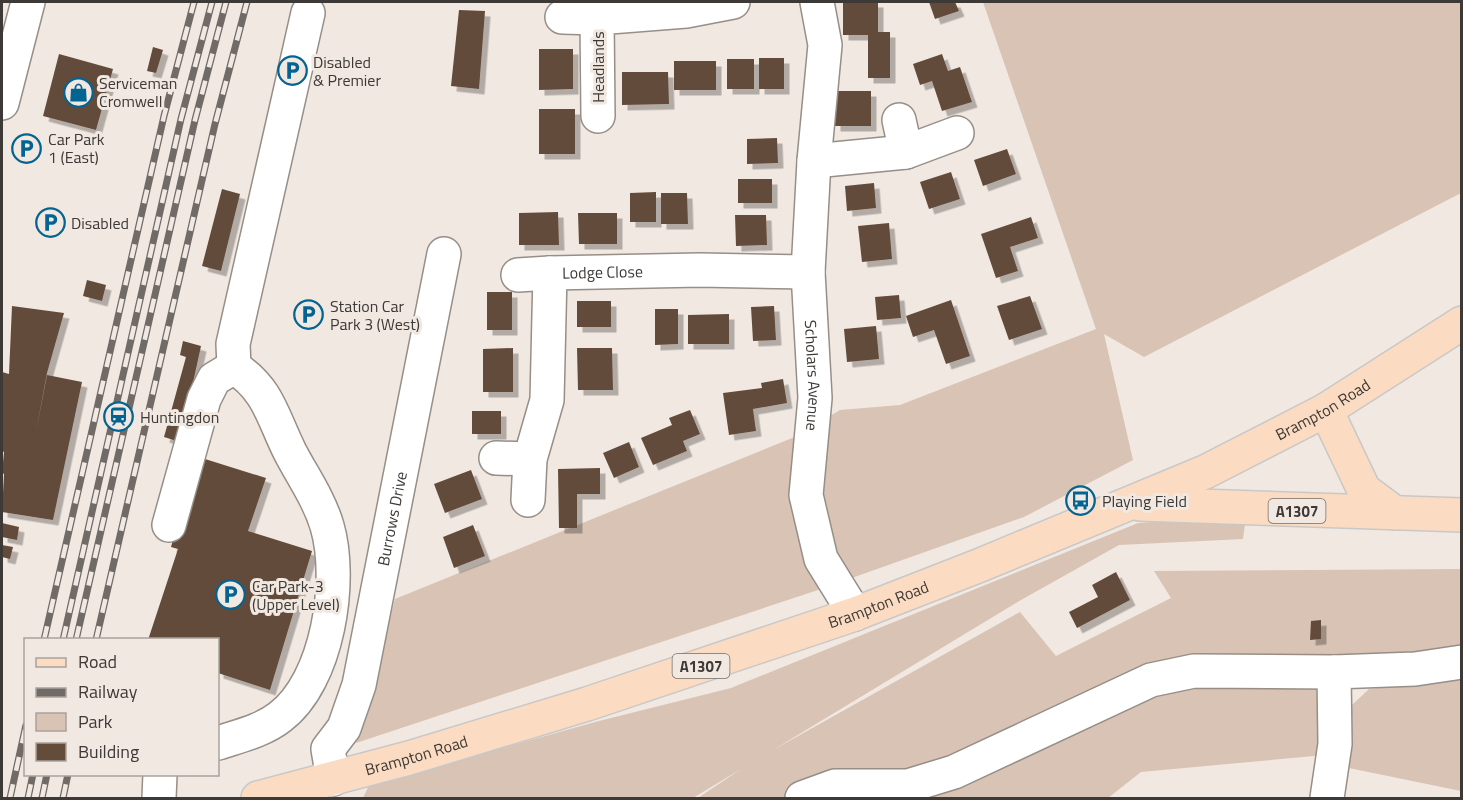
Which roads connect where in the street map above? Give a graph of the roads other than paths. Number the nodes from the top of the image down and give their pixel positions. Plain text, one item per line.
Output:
1 (28, 2) edge
2 (733, 2) edge
3 (817, 2) edge
4 (308, 13) dead end
5 (562, 17) dead end
6 (597, 18) junction
7 (2, 103) edge
8 (598, 116) dead end
9 (899, 120) dead end
10 (957, 134) dead end
11 (906, 152) junction
12 (814, 161) junction
13 (444, 254) dead end
14 (808, 272) junction
15 (1461, 323) edge
16 (234, 367) junction
17 (1326, 410) junction
18 (496, 458) dead end
19 (530, 459) junction
20 (528, 500) dead end
21 (1133, 503) junction
22 (1395, 513) junction
23 (1461, 515) edge
24 (169, 525) dead end
25 (855, 614) junction
26 (1461, 662) edge
27 (1335, 672) junction
28 (219, 743) edge
29 (160, 776) edge
30 (315, 788) edge
31 (159, 798) edge
32 (258, 798) edge
33 (802, 798) edge
34 (1327, 798) edge

1 - 7 street
2 - 6 street, Headlands
3 - 12 street, Scholars Avenue
4 - 16 street
5 - 6 street, Headlands
6 - 8 street, Headlands
9 - 11 street
10 - 11 street
11 - 12 street
12 - 14 street, Scholars Avenue
13 - 30 street, Burrows Drive
14 - 19 street, Lodge Close
14 - 25 street, Scholars Avenue
15 - 17 main road, Brampton Road / A1307
16 - 24 street
16 - 28 street
17 - 21 main road, Brampton Road / A1307
17 - 22 main road
18 - 19 street
19 - 20 street, Lodge Close
21 - 22 main road, A1307
21 - 25 main road, Brampton Road / A1307
22 - 23 main road, A1307
25 - 30 main road, Brampton Road / A1307
26 - 27 street
27 - 33 street
27 - 34 street
29 - 31 street
30 - 32 main road, Brampton Road / A1307

